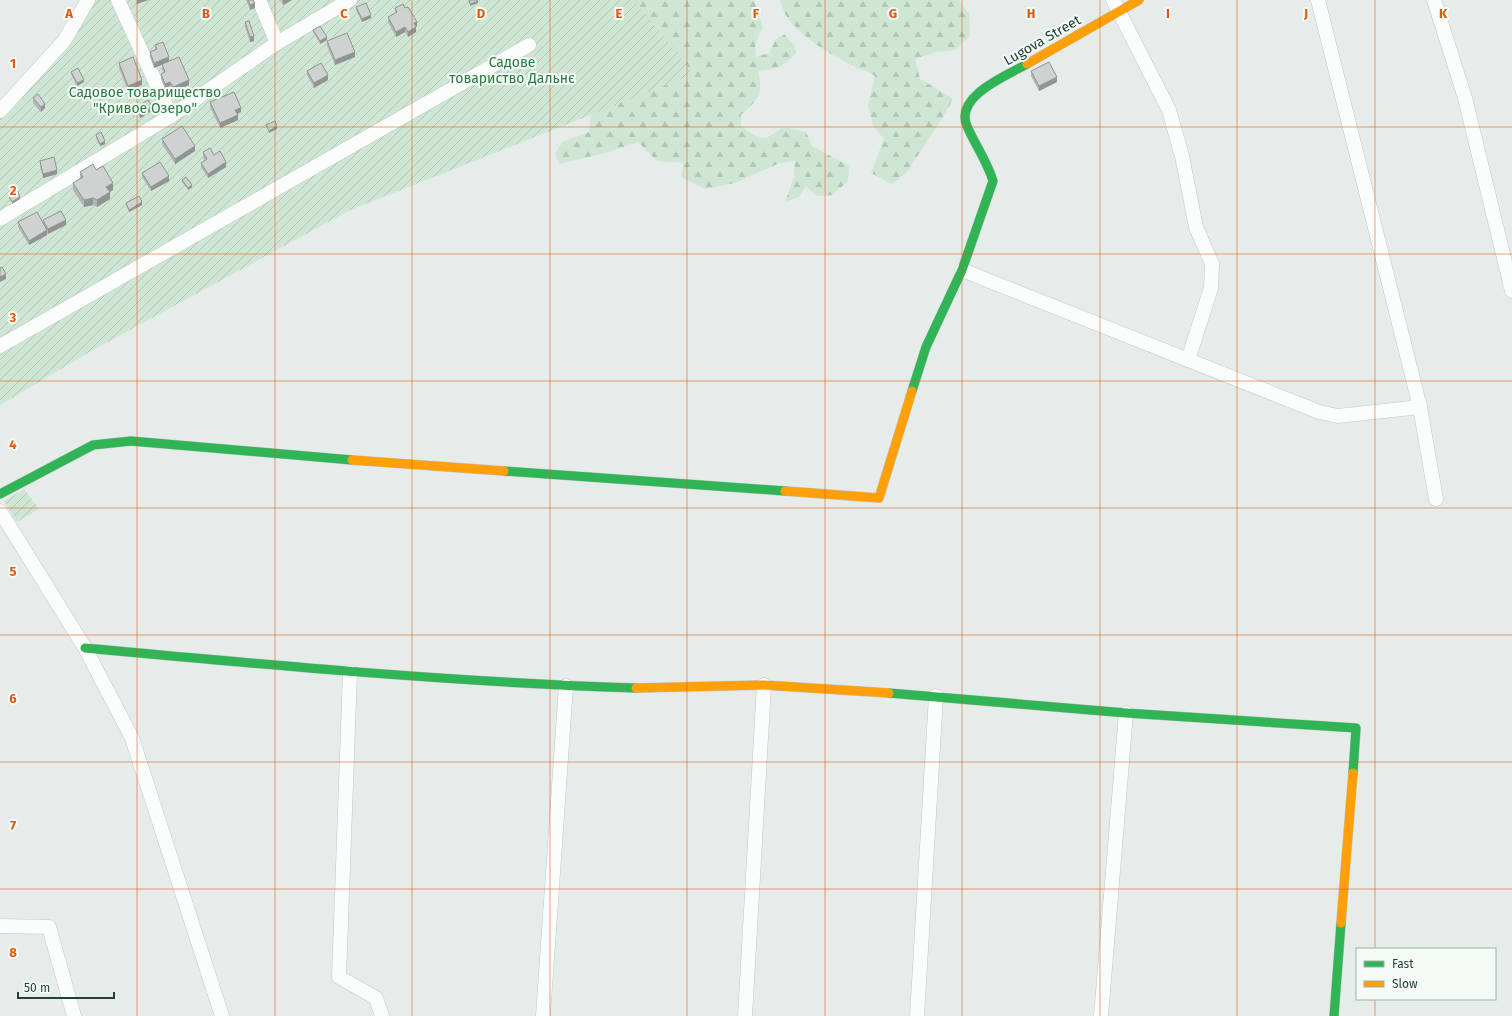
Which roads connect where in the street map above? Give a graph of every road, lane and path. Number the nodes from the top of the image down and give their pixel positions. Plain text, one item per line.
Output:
1 (88, 0) edge
2 (118, 0) edge
3 (259, 0) edge
4 (350, 0) edge
5 (1139, 0) edge
6 (1318, 0) edge
7 (1434, 0) edge
8 (1116, 6) edge
9 (277, 43) junction
10 (529, 45) dead end
11 (0, 111) edge
12 (171, 116) junction
13 (0, 219) edge
14 (962, 270) junction
15 (1512, 291) edge
16 (0, 346) edge
17 (1188, 360) junction
18 (1420, 407) junction
19 (0, 494) edge
20 (1436, 499) dead end
21 (0, 511) edge
22 (85, 648) junction
23 (350, 672) junction
24 (764, 685) junction
25 (566, 686) junction
26 (936, 696) junction
27 (1126, 713) junction
28 (0, 926) edge
29 (74, 1016) edge
30 (222, 1016) edge
31 (382, 1016) edge
32 (543, 1016) edge
33 (745, 1016) edge
34 (917, 1016) edge
35 (1101, 1016) edge
36 (1334, 1016) edge

1 - 11 street
2 - 12 street
3 - 9 street
4 - 9 street
5 - 8 street, Lugova Street
6 - 18 street
7 - 15 street
8 - 14 street, Lugova Street
8 - 17 street
9 - 12 street
10 - 16 street
12 - 13 street
14 - 17 street
14 - 19 street
17 - 18 street
18 - 20 street
21 - 22 street
22 - 23 street
22 - 30 street
23 - 25 street
23 - 31 street
24 - 25 street
24 - 26 street
24 - 33 street
25 - 32 street
26 - 27 street
26 - 34 street
27 - 35 street
27 - 36 street
28 - 29 street

